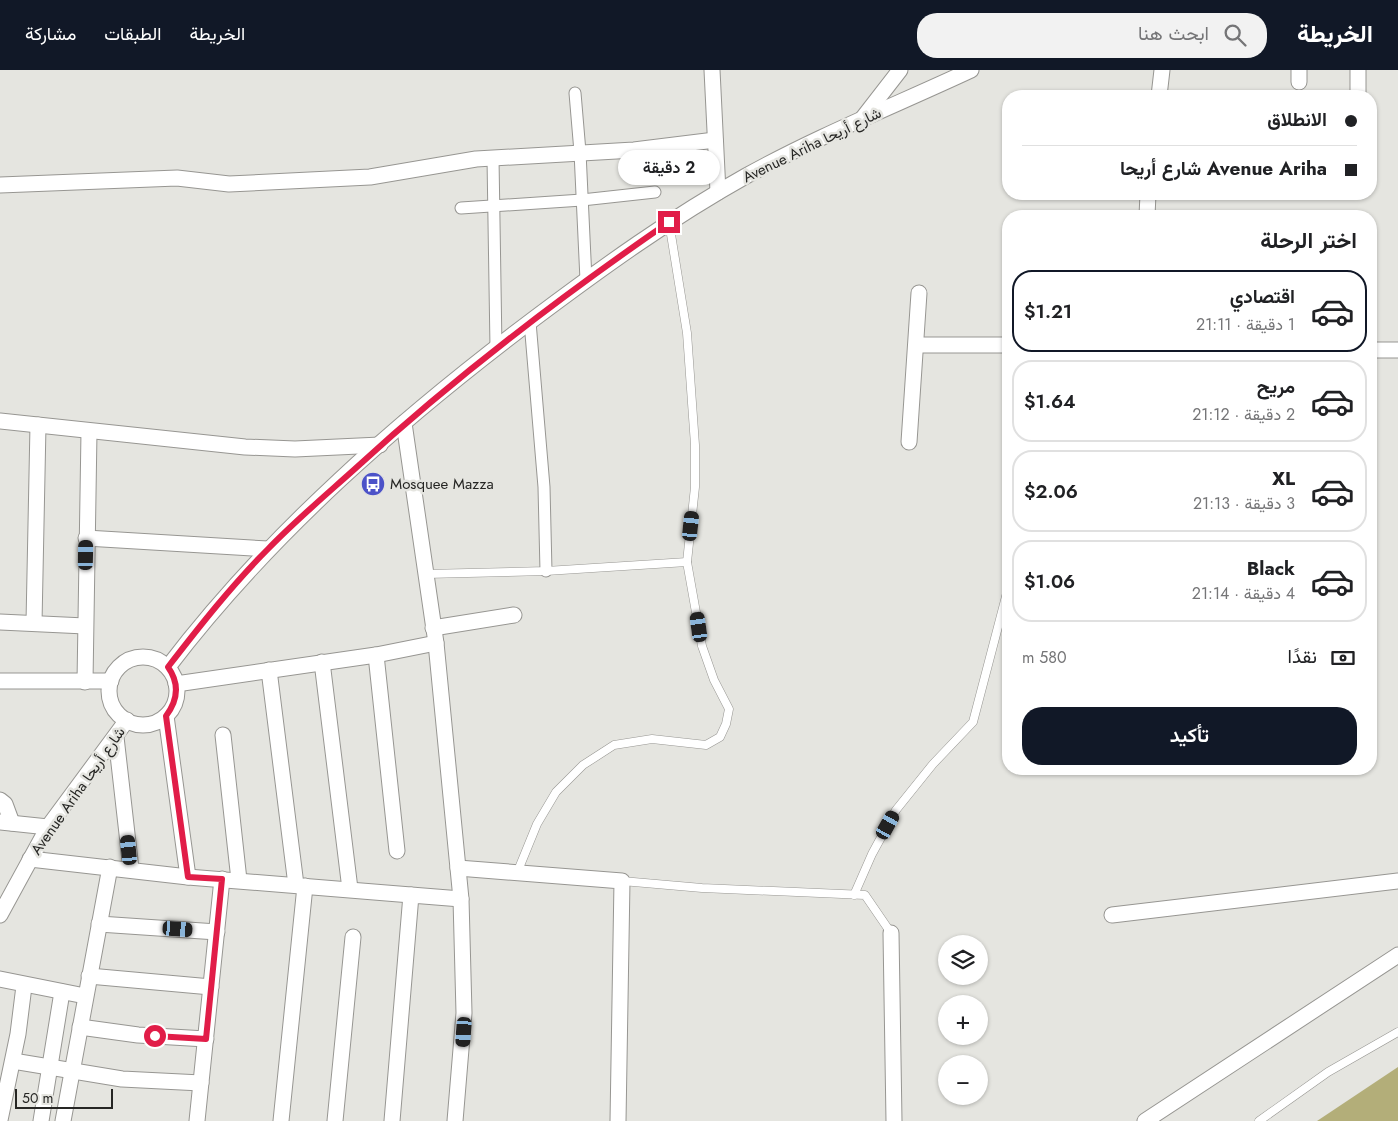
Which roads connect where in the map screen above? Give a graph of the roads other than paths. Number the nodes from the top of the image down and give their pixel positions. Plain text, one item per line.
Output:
1 (712, 70) edge
2 (900, 70) edge
3 (971, 70) edge
4 (1162, 70) edge
5 (1358, 70) edge
6 (1160, 90) edge
7 (1358, 90) edge
8 (575, 92) dead end
9 (859, 122) junction
10 (715, 140) junction
11 (580, 152) junction
12 (493, 158) junction
13 (0, 184) edge
14 (655, 192) dead end
15 (718, 192) junction
16 (582, 200) junction
17 (493, 206) junction
18 (461, 208) dead end
19 (669, 222) junction
20 (586, 280) junction
21 (919, 293) dead end
22 (530, 322) junction
23 (916, 345) junction
24 (1002, 345) edge
25 (496, 348) junction
26 (1377, 350) edge
27 (1398, 350) edge
28 (0, 420) edge
29 (38, 424) junction
30 (404, 424) junction
31 (89, 432) junction
32 (909, 442) dead end
33 (380, 445) junction
34 (86, 538) junction
35 (268, 549) junction
36 (687, 562) junction
37 (546, 570) junction
38 (426, 574) junction
39 (1002, 612) edge
40 (514, 615) dead end
41 (0, 622) edge
42 (34, 623) junction
43 (84, 626) junction
44 (434, 636) junction
45 (376, 655) junction
46 (322, 662) junction
47 (168, 667) junction
48 (269, 670) junction
49 (0, 681) edge
50 (111, 681) junction
51 (85, 682) junction
52 (176, 684) junction
53 (166, 716) junction
54 (127, 720) junction
55 (222, 735) dead end
56 (116, 736) junction
57 (0, 800) edge
58 (6, 823) edge
59 (48, 827) junction
60 (397, 851) dead end
61 (30, 859) junction
62 (110, 867) junction
63 (458, 868) junction
64 (131, 869) junction
65 (517, 874) junction
66 (188, 877) junction
67 (222, 879) junction
68 (239, 880) junction
69 (622, 880) junction
70 (1398, 881) edge
71 (300, 885) junction
72 (350, 889) junction
73 (854, 894) junction
74 (411, 895) junction
75 (461, 898) junction
76 (0, 915) edge
77 (1112, 915) dead end
78 (99, 924) junction
79 (217, 932) junction
80 (891, 933) joint
81 (353, 937) dead end
82 (1398, 955) edge
83 (89, 976) junction
84 (0, 979) edge
85 (24, 986) junction
86 (211, 986) junction
87 (62, 992) junction
88 (85, 996) junction
89 (57, 1029) junction
90 (79, 1031) junction
91 (1398, 1032) edge
92 (206, 1039) junction
93 (13, 1061) junction
94 (50, 1068) junction
95 (72, 1071) junction
96 (201, 1083) junction
97 (0, 1120) edge
98 (41, 1121) edge
99 (63, 1121) edge
100 (197, 1121) edge
101 (282, 1121) edge
102 (335, 1121) edge
103 (392, 1121) edge
104 (456, 1121) edge
105 (618, 1121) edge
106 (894, 1121) edge
107 (1145, 1121) edge
108 (1259, 1121) edge

1 - 10 street
2 - 9 street
3 - 9 street, Avenue Ariha شارع أريحا
4 - 6 street
5 - 7 street
8 - 11 street
9 - 15 street, Avenue Ariha شارع أريحا
10 - 11 street
10 - 15 street
11 - 12 street
11 - 16 street
12 - 13 street
12 - 17 street
14 - 16 street
15 - 19 street, Avenue Ariha شارع أريحا
16 - 17 street
16 - 20 street
17 - 18 street
17 - 25 street
19 - 20 street, Avenue Ariha شارع أريحا
19 - 36 lane
20 - 22 street, Avenue Ariha شارع أريحا
21 - 23 street
22 - 25 street, Avenue Ariha شارع أريحا
22 - 37 street
23 - 24 street
23 - 32 street
25 - 30 street, Avenue Ariha شارع أريحا
26 - 27 street
28 - 29 street
29 - 31 street
29 - 42 street
30 - 33 street, Avenue Ariha شارع أريحا
30 - 38 street
31 - 33 street
31 - 34 street
33 - 35 street, Avenue Ariha شارع أريحا
34 - 35 street
34 - 43 street
35 - 47 street, Avenue Ariha شارع أريحا
36 - 37 lane
36 - 65 lane
37 - 38 lane
38 - 44 street
39 - 73 lane
40 - 44 street
41 - 42 street
42 - 43 street
43 - 51 street
44 - 45 street
44 - 63 street
45 - 46 street
45 - 60 street
46 - 48 street
46 - 72 street
47 - 50 street
47 - 52 street
48 - 52 street
48 - 71 street
49 - 51 street
50 - 51 street
50 - 54 street
52 - 53 street
53 - 54 street
53 - 66 street
54 - 56 street, Avenue Ariha شارع أريحا
55 - 68 street
56 - 59 street, Avenue Ariha شارع أريحا
56 - 64 street
57 - 58 street
58 - 59 street
59 - 61 street, Avenue Ariha شارع أريحا
61 - 62 street
61 - 76 street, Avenue Ariha شارع أريحا
62 - 64 street
62 - 78 street
63 - 65 street
63 - 75 street
64 - 66 street
65 - 69 street
66 - 67 street
67 - 68 street
67 - 79 street
68 - 71 street
69 - 73 lane
69 - 105 street
70 - 77 street
71 - 72 street
71 - 101 street
72 - 74 street
73 - 80 lane
74 - 75 street
74 - 103 street
75 - 104 street
78 - 79 street
78 - 83 street
79 - 86 street
80 - 106 street
81 - 102 street
82 - 107 street
83 - 86 street
83 - 88 street
84 - 85 street
85 - 87 street
85 - 93 street
86 - 92 street
87 - 88 street
87 - 89 street
88 - 90 street
89 - 90 street
89 - 94 street
90 - 92 street
90 - 95 street
91 - 108 lane
92 - 96 street
93 - 94 street
93 - 97 street
94 - 95 street
94 - 98 street
95 - 96 street
95 - 99 street
96 - 100 street

